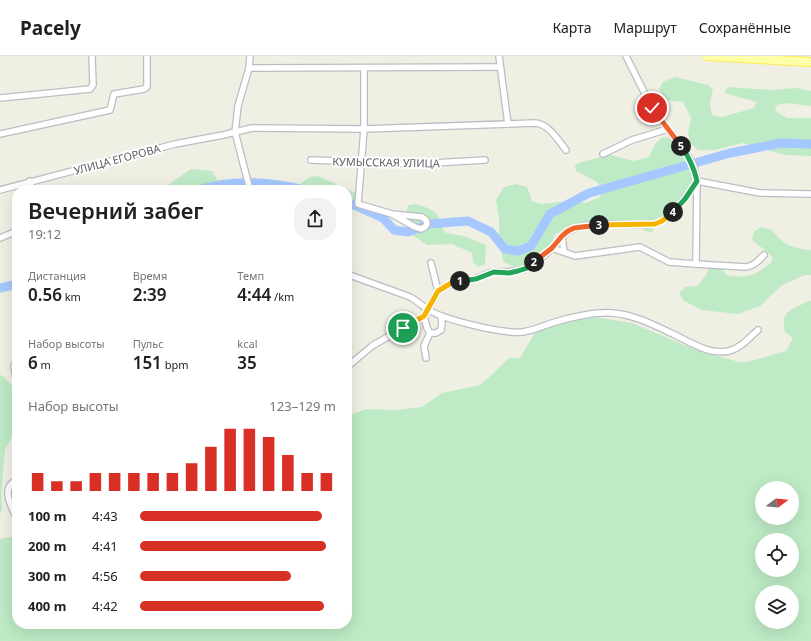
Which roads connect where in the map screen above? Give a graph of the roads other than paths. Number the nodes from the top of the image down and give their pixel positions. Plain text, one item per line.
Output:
1 (92, 56) edge
2 (147, 56) edge
3 (250, 56) edge
4 (499, 56) edge
5 (626, 56) edge
6 (707, 56) edge
7 (783, 58) edge
8 (811, 62) edge
9 (499, 67) junction
10 (249, 68) junction
11 (364, 68) junction
12 (0, 98) edge
13 (508, 124) junction
14 (364, 129) junction
15 (668, 129) junction
16 (235, 132) junction
17 (0, 134) edge
18 (566, 150) dead end
19 (603, 154) dead end
20 (311, 160) dead end
21 (485, 160) dead end
22 (361, 162) junction
23 (30, 181) junction
24 (697, 181) junction
25 (17, 185) edge
26 (31, 185) edge
27 (249, 185) edge
28 (12, 186) edge
29 (0, 190) edge
30 (811, 194) edge
31 (392, 214) junction
32 (12, 233) edge
33 (562, 236) junction
34 (0, 238) edge
35 (552, 248) junction
36 (564, 252) junction
37 (764, 255) dead end
38 (431, 263) dead end
39 (696, 264) junction
40 (352, 276) edge
41 (438, 291) junction
42 (427, 309) junction
43 (424, 316) junction
44 (441, 316) junction
45 (758, 330) dead end
46 (430, 333) junction
47 (426, 358) dead end
48 (352, 363) edge
49 (12, 482) edge
50 (12, 509) edge

1 - 12 street
2 - 17 street
3 - 10 street
4 - 9 street
5 - 15 street
6 - 7 main road
7 - 8 main road
9 - 11 street
9 - 13 street
10 - 11 street
10 - 16 street
11 - 14 street
13 - 14 street, УЛИЦА ЕГОРОВА
13 - 18 street, УЛИЦА ЕГОРОВА
14 - 16 street, УЛИЦА ЕГОРОВА
14 - 22 street
15 - 19 street
15 - 24 street
16 - 23 street, УЛИЦА ЕГОРОВА
16 - 27 street
20 - 22 street, КУМЫССКАЯ УЛИЦА
21 - 22 street, КУМЫССКАЯ УЛИЦА
22 - 31 street
23 - 25 street, УЛИЦА ЕГОРОВА
23 - 26 street
24 - 30 street
24 - 33 street
24 - 39 street
28 - 29 street, УЛИЦА ЕГОРОВА
31 - 31 street
32 - 34 street
33 - 35 street
33 - 36 street
35 - 36 street
35 - 41 street
36 - 39 street
37 - 39 street
38 - 41 street
40 - 42 street
41 - 42 street
42 - 43 street
42 - 44 street
43 - 46 street
43 - 48 street
44 - 45 street
44 - 46 street
46 - 47 street
49 - 50 street

